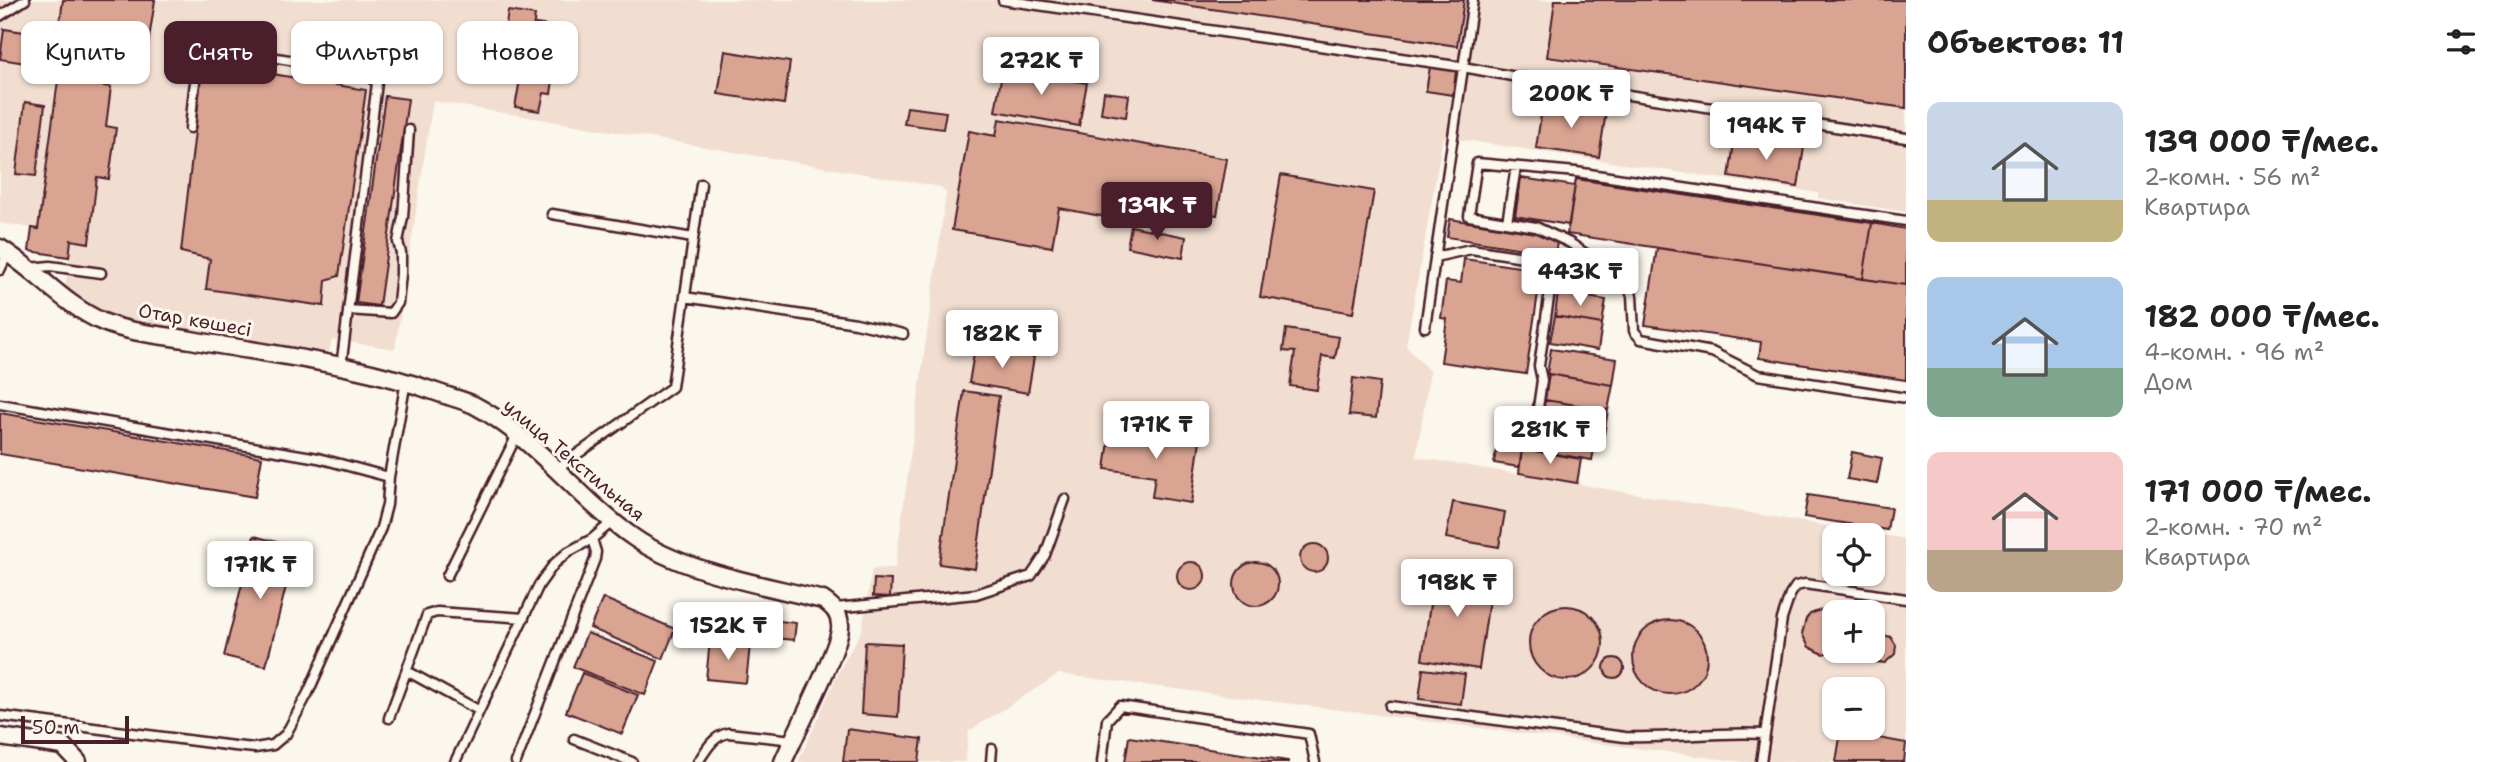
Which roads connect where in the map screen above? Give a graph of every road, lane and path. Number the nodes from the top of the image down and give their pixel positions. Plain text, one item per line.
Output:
1 (25, 0) edge
2 (1003, 0) edge
3 (1474, 0) edge
4 (0, 16) edge
5 (1464, 66) junction
6 (190, 128) dead end
7 (409, 130) dead end
8 (1906, 138) edge
9 (1516, 167) junction
10 (701, 184) dead end
11 (552, 214) dead end
12 (1906, 221) edge
13 (1507, 222) junction
14 (693, 238) junction
15 (4, 251) edge
16 (1435, 257) junction
17 (30, 268) junction
18 (0, 270) edge
19 (101, 273) dead end
20 (685, 297) junction
21 (348, 310) junction
22 (1425, 327) dead end
23 (903, 334) dead end
24 (341, 367) junction
25 (406, 380) junction
26 (1906, 398) edge
27 (0, 404) edge
28 (517, 435) junction
29 (1533, 443) dead end
30 (555, 470) junction
31 (388, 477) junction
32 (1065, 499) dead end
33 (612, 522) junction
34 (592, 539) junction
35 (447, 576) dead end
36 (1906, 598) edge
37 (836, 608) junction
38 (524, 618) junction
39 (407, 671) junction
40 (1390, 706) dead end
41 (478, 710) junction
42 (0, 716) edge
43 (389, 718) dead end
44 (1765, 734) junction
45 (0, 737) edge
46 (574, 739) dead end
47 (793, 740) junction
48 (992, 750) dead end
49 (78, 762) edge
50 (455, 762) edge
51 (516, 762) edge
52 (632, 762) edge
53 (698, 762) edge
54 (783, 762) edge
55 (991, 762) edge
56 (1101, 762) edge
57 (1315, 762) edge
58 (1761, 762) edge

1 - 4 lane
2 - 5 lane
3 - 5 lane
5 - 8 lane
5 - 16 lane
6 - 21 lane
7 - 21 lane
9 - 12 lane
9 - 13 lane
9 - 13 lane
10 - 14 lane
11 - 14 lane
13 - 26 lane
14 - 20 lane
15 - 17 street, Отар көшесі
15 - 18 lane
16 - 22 lane
16 - 29 lane
17 - 19 lane
17 - 24 street, Отар көшесі
20 - 23 lane
20 - 30 lane
21 - 24 lane
24 - 25 street, Отар көшесі
25 - 28 street, улица Текстильная
25 - 31 lane
27 - 31 lane
28 - 30 street, улица Текстильная
28 - 35 lane
30 - 33 street, улица Текстильная
31 - 42 lane
32 - 37 lane
33 - 34 lane
33 - 37 street, улица Текстильная
34 - 38 lane
34 - 51 lane
36 - 44 lane
37 - 47 street
38 - 39 lane
38 - 41 lane
39 - 41 lane
39 - 43 lane
40 - 44 lane
41 - 50 lane
44 - 58 lane
45 - 49 street
46 - 52 lane
47 - 53 lane
47 - 54 street
48 - 55 lane
56 - 57 lane

